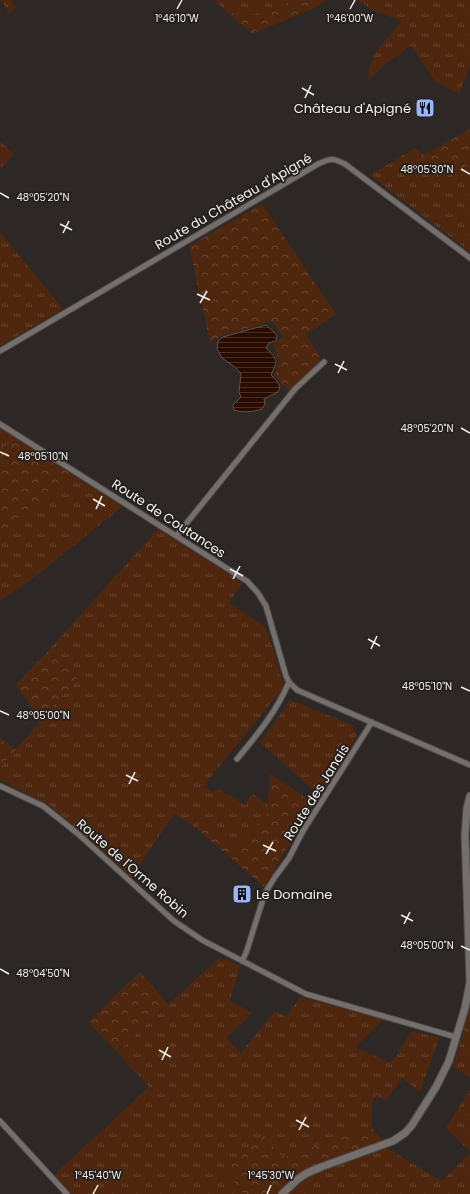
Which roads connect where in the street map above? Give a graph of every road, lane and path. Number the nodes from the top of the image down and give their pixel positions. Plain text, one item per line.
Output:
1 (470, 258) edge
2 (0, 351) edge
3 (324, 362) dead end
4 (0, 424) edge
5 (176, 535) junction
6 (289, 682) junction
7 (372, 722) junction
8 (237, 759) dead end
9 (470, 764) edge
10 (0, 786) edge
11 (470, 796) edge
12 (242, 962) junction
13 (456, 1038) junction
14 (0, 1121) edge
15 (67, 1194) edge
16 (282, 1194) edge

1 - 2 street, Route du Château d'Apigné
3 - 5 street
4 - 5 street, Route de Coutances
5 - 6 street, Route de Coutances
6 - 7 street
6 - 8 street
7 - 9 street
7 - 12 street, Route des Janais
10 - 12 street, Route de l'Orme Robin
11 - 13 street
12 - 13 street, Route de l'Orme Robin
13 - 16 street
14 - 15 street

